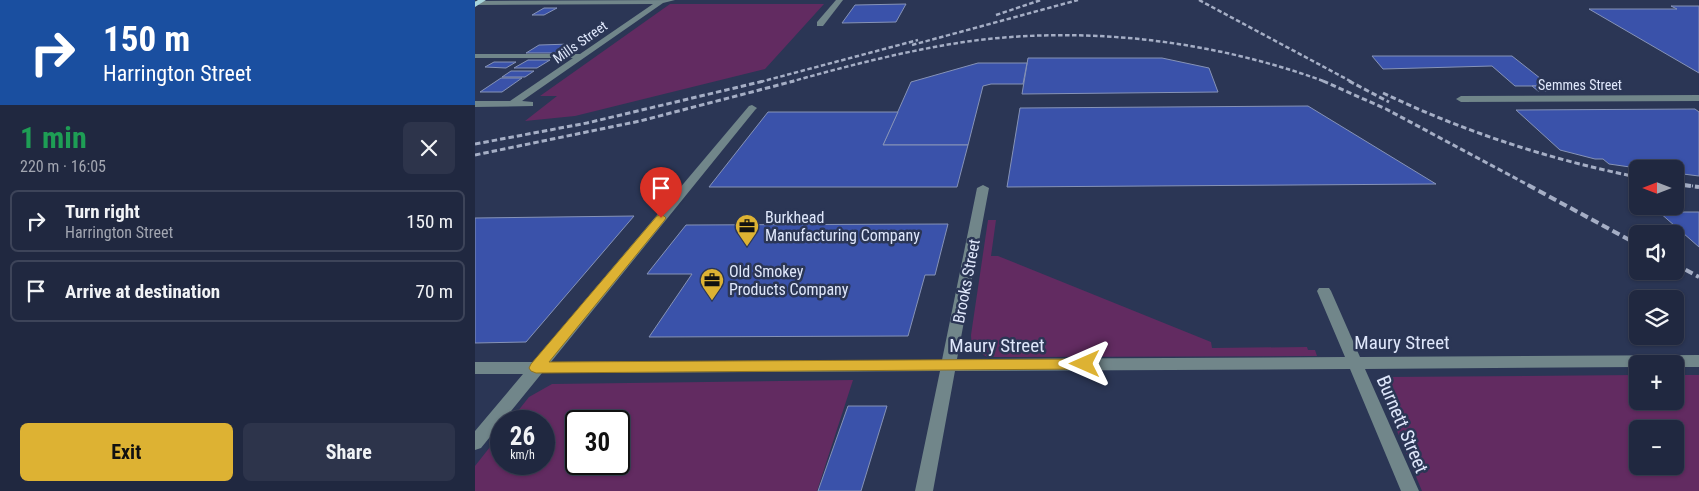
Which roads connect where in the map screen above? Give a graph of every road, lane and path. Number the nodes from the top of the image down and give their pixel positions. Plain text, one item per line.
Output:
1 (672, 0) edge
2 (840, 0) edge
3 (661, 1) edge
4 (477, 3) edge
5 (820, 24) dead end
6 (475, 56) edge
7 (582, 56) junction
8 (1699, 98) edge
9 (1461, 99) dead end
10 (475, 104) edge
11 (512, 104) junction
12 (530, 104) dead end
13 (752, 108) dead end
14 (983, 188) dead end
15 (1324, 291) dead end
16 (1699, 361) edge
17 (1355, 363) junction
18 (950, 365) junction
19 (475, 368) edge
20 (536, 368) junction
21 (475, 443) edge
22 (924, 491) edge
23 (1410, 491) edge

1 - 3 street
2 - 5 street
3 - 4 street
3 - 7 street, Mills Street
6 - 7 street
7 - 11 street, Mills Street
8 - 9 street, Semmes Street
10 - 11 street
11 - 12 street
13 - 20 street
14 - 18 street, Brooks Street
15 - 17 street, Burnett Street
16 - 17 street, Maury Street
17 - 18 street, Maury Street
17 - 23 street, Burnett Street
18 - 20 street, Maury Street
18 - 22 street, Brooks Street
19 - 20 street, Maury Street
20 - 21 street

